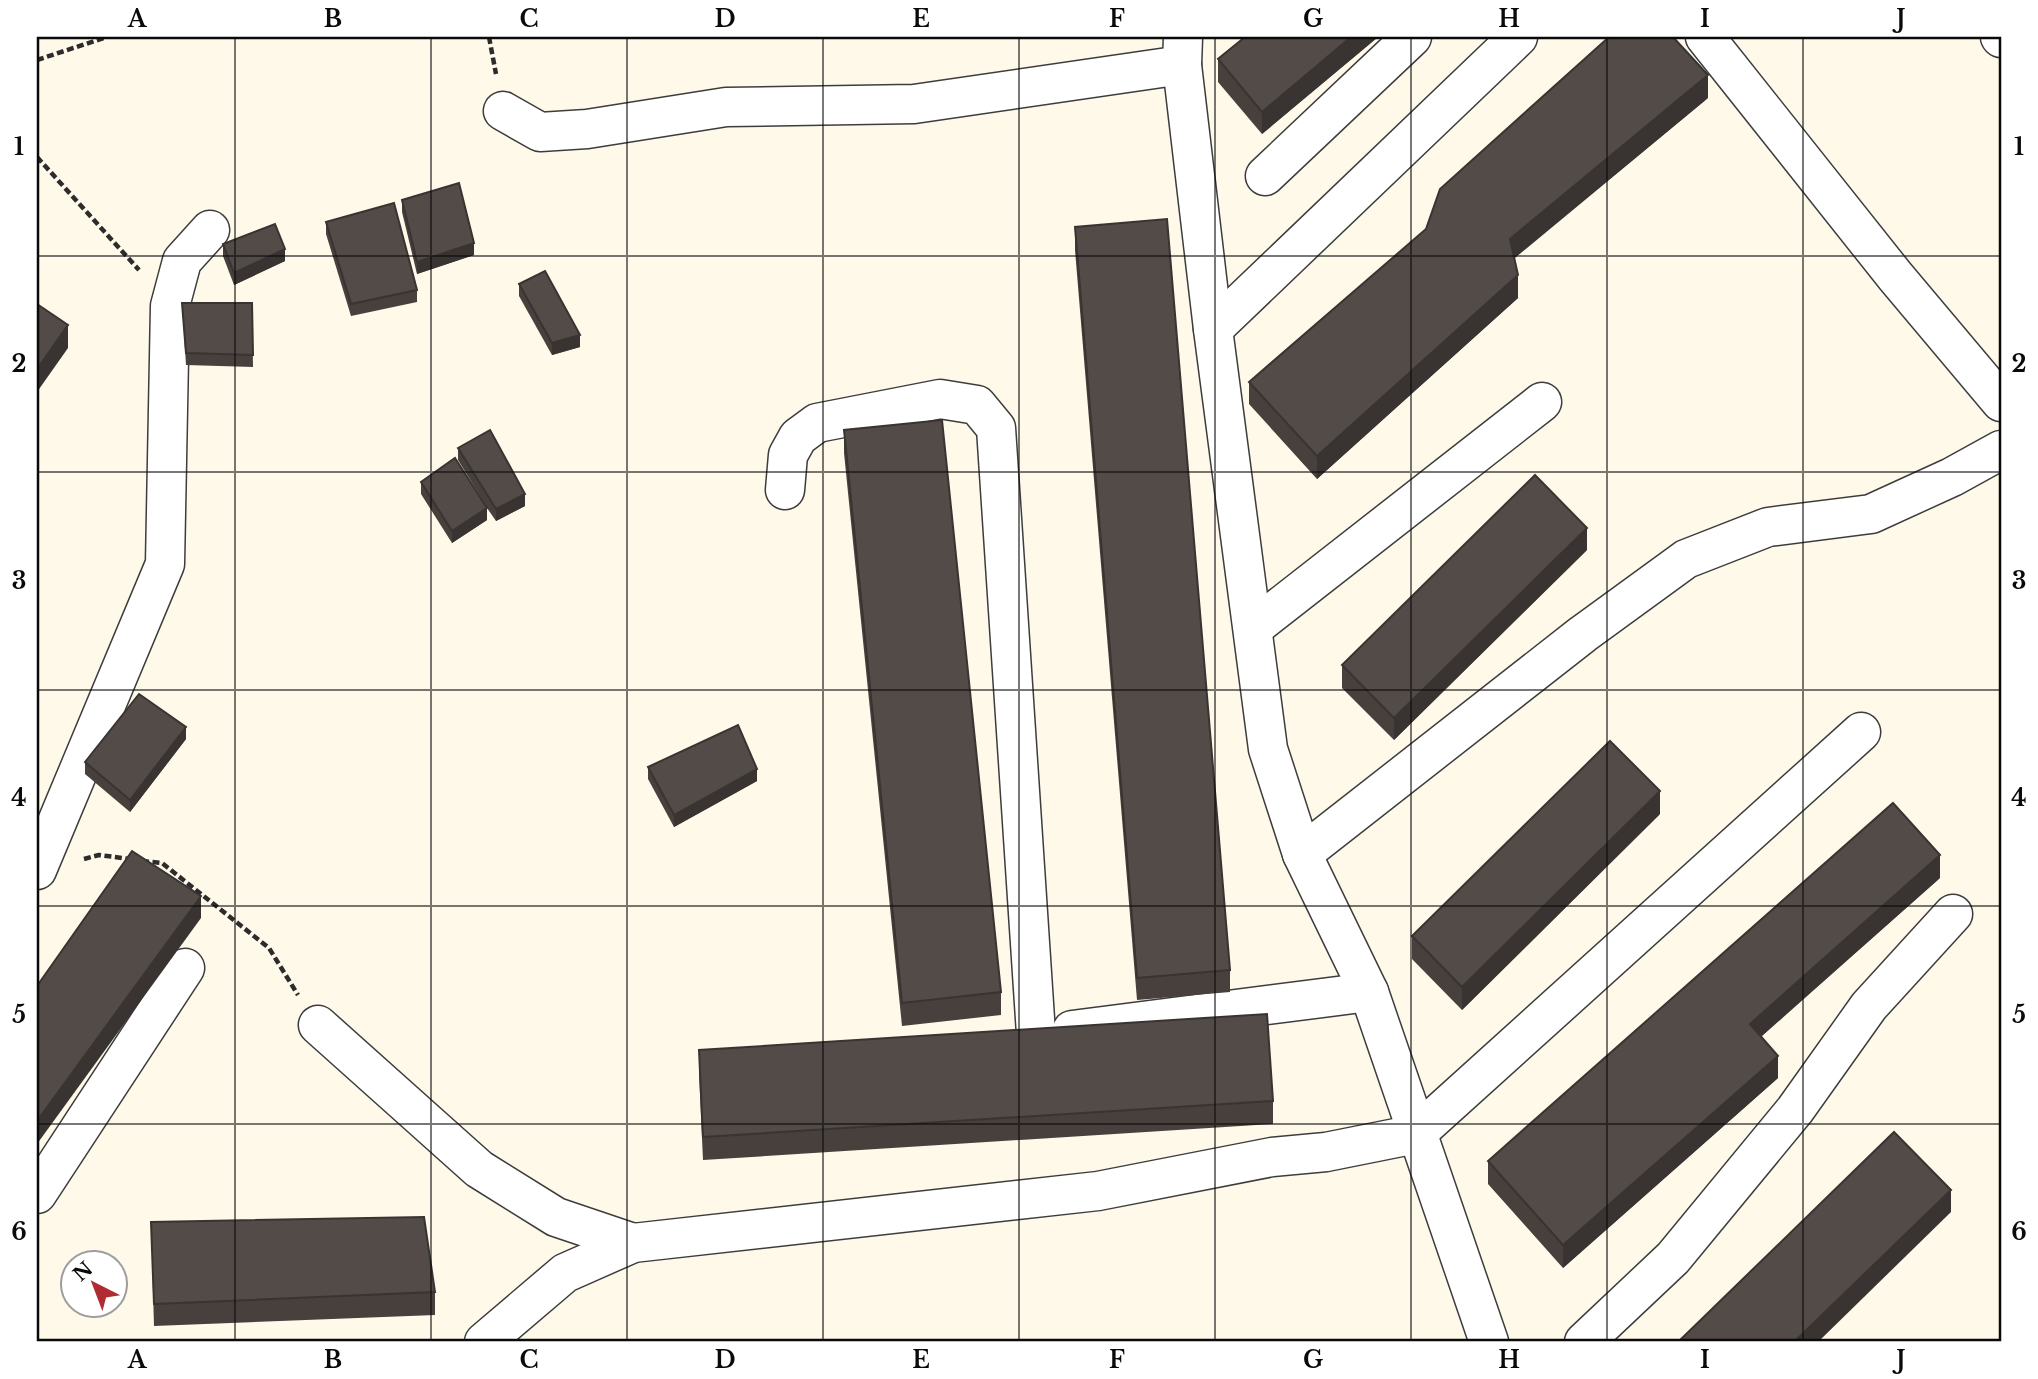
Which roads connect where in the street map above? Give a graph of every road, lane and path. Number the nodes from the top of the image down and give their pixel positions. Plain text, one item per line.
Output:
1 (107, 37) edge
2 (1412, 37) edge
3 (1518, 37) edge
4 (1705, 37) edge
5 (1183, 51) edge
6 (37, 60) edge
7 (503, 111) dead end
8 (37, 157) edge
9 (1265, 176) dead end
10 (210, 230) dead end
11 (170, 306) junction
12 (1213, 329) junction
13 (1542, 402) dead end
14 (2001, 402) edge
15 (2001, 450) edge
16 (785, 491) dead end
17 (1253, 628) junction
18 (1861, 732) dead end
19 (1302, 854) junction
20 (74, 862) dead end
21 (37, 870) edge
22 (1953, 914) dead end
23 (185, 968) dead end
24 (1368, 992) junction
25 (318, 1025) joint
26 (1037, 1034) junction
27 (996, 1037) edge
28 (1416, 1134) junction
29 (37, 1194) edge
30 (633, 1243) junction
31 (484, 1342) edge
32 (1489, 1342) edge
33 (1584, 1342) edge

1 - 6 path
2 - 9 street
3 - 12 street
4 - 14 street
5 - 7 street
5 - 12 street
8 - 11 path
10 - 11 street
11 - 21 street
12 - 17 street
13 - 17 street
15 - 19 street
16 - 26 street
17 - 19 street
18 - 28 street
19 - 24 street
20 - 25 path
22 - 33 street
23 - 29 street
24 - 26 street
24 - 28 street
25 - 30 street
26 - 27 street
28 - 30 street
28 - 32 street
30 - 31 street

